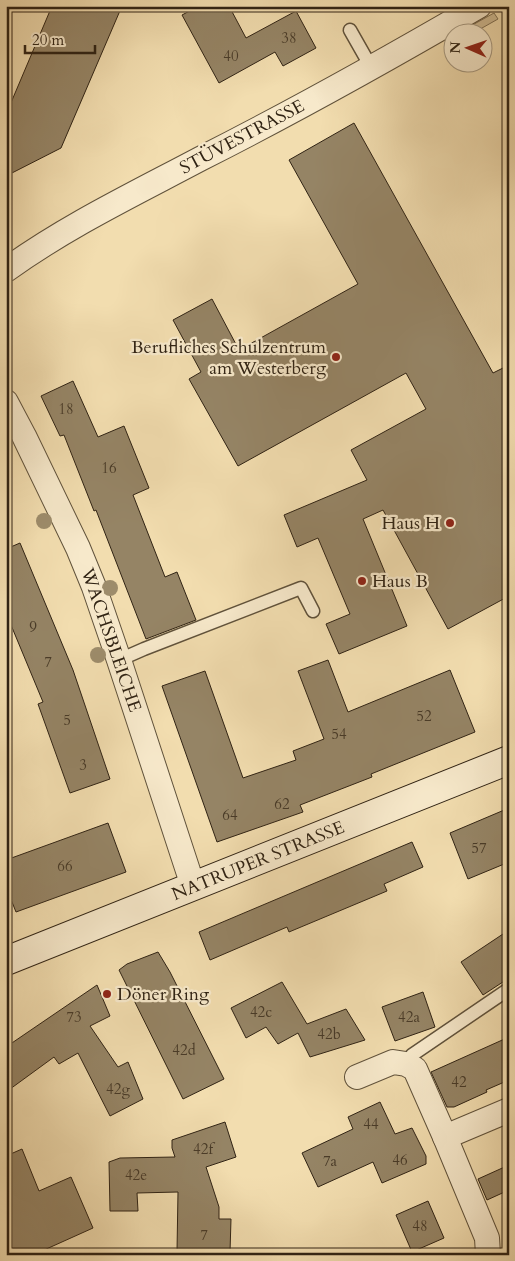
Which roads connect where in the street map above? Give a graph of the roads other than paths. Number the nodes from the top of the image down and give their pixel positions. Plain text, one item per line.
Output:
1 (480, 6) edge
2 (350, 30) dead end
3 (371, 67) junction
4 (6, 270) edge
5 (6, 402) edge
6 (313, 611) dead end
7 (120, 660) junction
8 (509, 760) edge
9 (193, 886) junction
10 (6, 961) edge
11 (509, 989) edge
12 (406, 1064) junction
13 (357, 1077) dead end
14 (509, 1110) edge
15 (446, 1137) junction
16 (488, 1255) edge

1 - 3 street, STÜVESTRASSE
2 - 3 lane
3 - 4 street, STÜVESTRASSE
5 - 7 street, WACHSBLEICHE
6 - 7 lane
7 - 9 street, WACHSBLEICHE
8 - 9 main road, NATRUPER STRASSE
9 - 10 main road, NATRUPER STRASSE
11 - 12 lane
12 - 13 street
12 - 15 street
14 - 15 street
15 - 16 street

